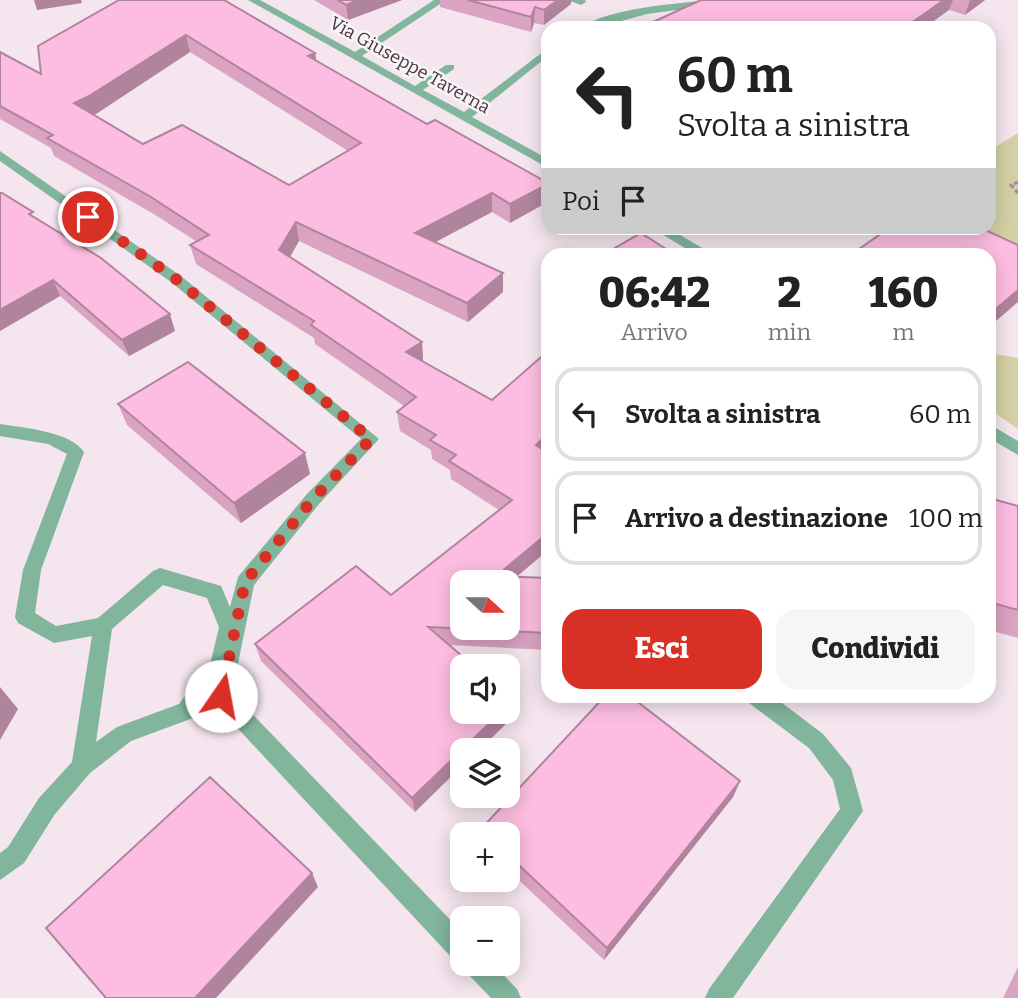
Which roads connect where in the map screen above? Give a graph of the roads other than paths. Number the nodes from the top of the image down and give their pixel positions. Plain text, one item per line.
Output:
1 (253, 0) edge
2 (441, 0) edge
3 (724, 2) edge
4 (604, 21) edge
5 (356, 56) junction
6 (541, 57) edge
7 (450, 67) dead end
8 (416, 90) junction
9 (465, 117) junction
10 (0, 155) edge
11 (541, 160) edge
12 (672, 235) edge
13 (695, 248) edge
14 (0, 430) edge
15 (996, 435) edge
16 (1018, 449) edge
17 (103, 625) junction
18 (765, 703) edge
19 (82, 766) junction
20 (0, 869) edge
21 (450, 937) edge
22 (487, 976) edge
23 (508, 998) edge
24 (718, 998) edge

1 - 5 street, Via Giuseppe Taverna
2 - 5 street
3 - 4 street
5 - 8 street, Via Giuseppe Taverna
6 - 9 street
7 - 8 street
8 - 9 street, Via Giuseppe Taverna
9 - 11 street, Via Giuseppe Taverna
10 - 21 street
12 - 13 street
14 - 17 street
15 - 16 street
17 - 19 street
17 - 19 street
18 - 24 street
19 - 20 street
22 - 23 street

